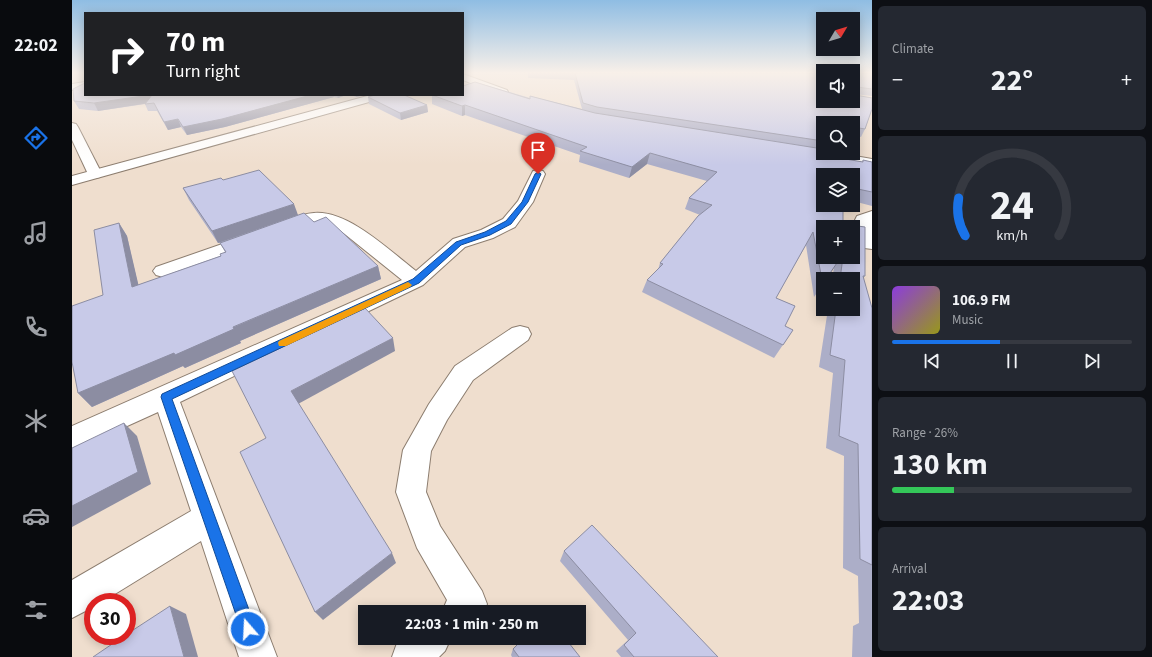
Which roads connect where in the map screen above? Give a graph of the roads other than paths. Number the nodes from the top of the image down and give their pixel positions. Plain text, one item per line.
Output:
1 (351, 104) edge
2 (72, 127) edge
3 (794, 150) edge
4 (872, 164) edge
5 (95, 174) junction
6 (538, 174) dead end
7 (72, 181) edge
8 (872, 216) edge
9 (870, 244) dead end
10 (163, 271) dead end
11 (416, 281) junction
12 (520, 334) dead end
13 (166, 397) junction
14 (72, 439) edge
15 (209, 518) junction
16 (72, 600) edge
17 (468, 605) edge
18 (424, 645) edge
19 (258, 657) edge
20 (410, 657) edge

1 - 5 street
2 - 5 street
3 - 4 street
5 - 7 street
6 - 11 street
8 - 9 street
10 - 11 street
11 - 13 street
12 - 17 street
13 - 14 street
13 - 15 street
15 - 16 street
15 - 19 street
18 - 20 street

